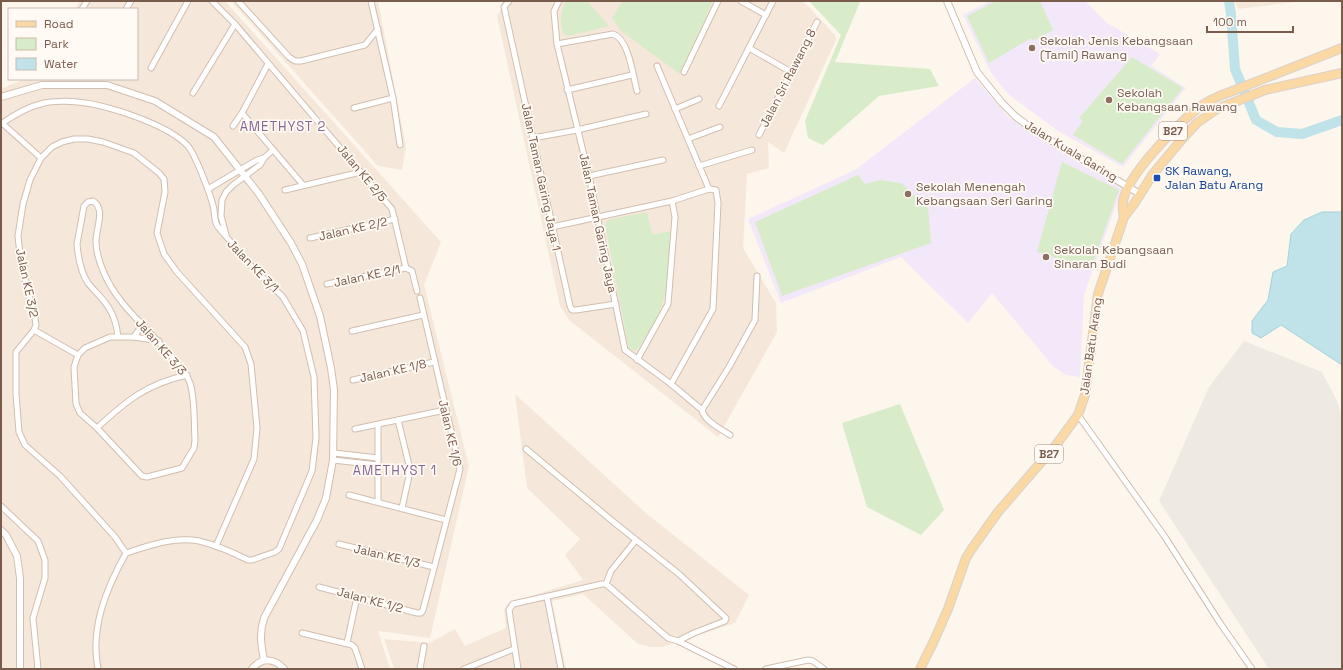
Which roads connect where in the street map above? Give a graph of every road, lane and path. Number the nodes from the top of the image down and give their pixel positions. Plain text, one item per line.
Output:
1 (188, 1) edge
2 (212, 1) edge
3 (238, 1) edge
4 (371, 1) edge
5 (509, 1) edge
6 (558, 1) edge
7 (718, 1) edge
8 (741, 1) edge
9 (773, 1) edge
10 (947, 1) edge
11 (766, 15) junction
12 (817, 22) dead end
13 (235, 24) junction
14 (378, 29) junction
15 (557, 44) junction
16 (748, 48) junction
17 (1342, 48) edge
18 (268, 64) junction
19 (657, 66) dead end
20 (151, 68) dead end
21 (684, 72) dead end
22 (791, 72) junction
23 (1342, 73) edge
24 (632, 75) junction
25 (42, 82) edge
26 (567, 90) junction
27 (637, 90) dead end
28 (193, 93) dead end
29 (1, 97) edge
30 (393, 98) junction
31 (699, 99) dead end
32 (719, 106) dead end
33 (354, 108) dead end
34 (675, 109) junction
35 (242, 113) junction
36 (646, 114) dead end
37 (1, 124) edge
38 (233, 126) dead end
39 (720, 127) dead end
40 (577, 130) junction
41 (759, 135) dead end
42 (533, 138) junction
43 (688, 140) junction
44 (400, 145) dead end
45 (274, 150) junction
46 (752, 150) dead end
47 (41, 158) junction
48 (264, 158) junction
49 (663, 160) dead end
50 (700, 166) junction
51 (241, 171) junction
52 (361, 172) junction
53 (588, 176) junction
54 (245, 177) junction
55 (303, 185) junction
56 (1129, 186) junction
57 (208, 189) junction
58 (709, 189) junction
59 (285, 190) dead end
60 (1140, 194) junction
61 (672, 201) junction
62 (598, 217) junction
63 (1124, 217) junction
64 (395, 219) junction
65 (552, 227) junction
66 (226, 238) junction
67 (310, 238) dead end
68 (406, 268) junction
69 (757, 276) dead end
70 (327, 284) dead end
71 (418, 291) dead end
72 (420, 298) dead end
73 (616, 304) junction
74 (423, 315) junction
75 (139, 321) junction
76 (34, 330) junction
77 (352, 331) dead end
78 (118, 337) junction
79 (134, 337) junction
80 (159, 341) junction
81 (78, 355) junction
82 (637, 360) junction
83 (434, 362) junction
84 (187, 374) junction
85 (353, 380) dead end
86 (671, 384) junction
87 (445, 410) junction
88 (702, 410) junction
89 (1078, 416) junction
90 (398, 420) junction
91 (378, 425) junction
92 (97, 428) junction
93 (356, 429) dead end
94 (730, 435) dead end
95 (526, 449) dead end
96 (334, 453) junction
97 (378, 458) junction
98 (333, 460) junction
99 (378, 465) junction
100 (349, 495) dead end
101 (378, 502) junction
102 (1, 506) edge
103 (402, 508) junction
104 (446, 520) junction
105 (1, 530) edge
106 (636, 540) junction
107 (339, 544) dead end
108 (216, 546) junction
109 (126, 553) junction
110 (434, 567) junction
111 (606, 584) junction
112 (319, 587) dead end
113 (357, 596) junction
114 (547, 597) junction
115 (420, 613) joint
116 (302, 633) dead end
117 (678, 641) junction
118 (347, 643) junction
119 (424, 646) dead end
120 (514, 649) junction
121 (264, 660) junction
122 (20, 669) edge
123 (38, 669) edge
124 (98, 669) edge
125 (252, 669) edge
126 (284, 669) edge
127 (362, 669) edge
128 (420, 669) edge
129 (464, 669) edge
130 (518, 669) edge
131 (560, 669) edge
132 (734, 669) edge
133 (766, 669) edge
134 (824, 669) edge
135 (920, 669) edge
136 (1252, 669) edge

1 - 20 street
2 - 13 street, Jalan KE 2/5
3 - 14 street
4 - 14 street
5 - 42 street, Jalan Taman Garing Jaya 1
6 - 15 street, Jalan Taman Garing Jaya
7 - 21 street
8 - 11 street
9 - 11 street
10 - 56 street, Jalan Kuala Garing
11 - 16 street
12 - 22 street, Jalan Sri Rawang 8
13 - 18 street, Jalan KE 2/5
13 - 28 street
14 - 30 street
15 - 24 street
15 - 26 street, Jalan Taman Garing Jaya
16 - 22 street
16 - 32 street
17 - 56 main road, Jalan Batu Arang / B27
18 - 35 street
18 - 52 street, Jalan KE 2/5
19 - 34 street
22 - 41 street, Jalan Sri Rawang 8
23 - 60 main road, Jalan Batu Arang / B27
24 - 26 street
24 - 27 street
25 - 29 street
25 - 51 street
26 - 40 street, Jalan Taman Garing Jaya
30 - 33 street
30 - 44 street
31 - 34 street
34 - 43 street
35 - 38 street
35 - 45 street
36 - 40 street
37 - 47 street
37 - 57 street, Jalan KE 3/1
39 - 43 street
40 - 42 street
40 - 53 street, Jalan Taman Garing Jaya
42 - 65 street, Jalan Taman Garing Jaya 1
43 - 50 street
45 - 48 street
45 - 55 street
46 - 50 street
47 - 76 street, Jalan KE 3/2
47 - 108 street, Jalan KE 3/2
48 - 51 street
48 - 54 street
49 - 53 street
50 - 58 street
51 - 54 street
51 - 57 street
52 - 55 street
52 - 64 street, Jalan KE 2/5
53 - 62 street, Jalan Taman Garing Jaya
54 - 66 street
54 - 96 street
55 - 59 street
56 - 60 street, Jalan Kuala Garing
56 - 63 main road, Jalan Batu Arang / B27
57 - 66 street, Jalan KE 3/1
58 - 61 street
58 - 86 street
60 - 63 main road, Jalan Batu Arang / B27
61 - 62 street
61 - 82 street
62 - 65 street
62 - 73 street, Jalan Taman Garing Jaya
63 - 89 main road, Jalan Batu Arang / B27
64 - 67 street, Jalan KE 2/2
64 - 68 street, Jalan KE 2/5
65 - 73 street, Jalan Taman Garing Jaya 1
66 - 108 street, Jalan KE 3/1
68 - 70 street, Jalan KE 2/1
68 - 71 street
69 - 88 street
72 - 74 street, Jalan KE 1/6
73 - 82 street, Jalan Taman Garing Jaya
74 - 77 street
74 - 83 street, Jalan KE 1/6
75 - 78 street, Jalan KE 3/3
75 - 79 street
75 - 80 street, Jalan KE 3/3
76 - 81 street
76 - 109 street, Jalan KE 3/2
78 - 79 street
78 - 81 street
79 - 80 street
80 - 84 street, Jalan KE 3/3
81 - 92 street, Jalan KE 3/3
82 - 86 street, Jalan Taman Garing Jaya
83 - 85 street, Jalan KE 1/8
83 - 87 street, Jalan KE 1/6
84 - 92 street
84 - 92 street, Jalan KE 3/3
86 - 88 street, Jalan Taman Garing Jaya
87 - 90 street
87 - 104 street, Jalan KE 1/6
88 - 94 street, Jalan Taman Garing Jaya
89 - 135 main road, Jalan Batu Arang / B27
89 - 136 street
90 - 91 street
90 - 103 street
91 - 93 street
91 - 97 street
95 - 106 street
96 - 97 street
96 - 98 street
97 - 99 street
98 - 99 street
98 - 121 street
99 - 101 street
100 - 101 street
101 - 103 street
102 - 123 street
103 - 104 street
104 - 110 street, Jalan KE 1/6
105 - 122 street
106 - 111 street
106 - 117 street
107 - 110 street, Jalan KE 1/3
108 - 109 street
109 - 124 street
110 - 115 street, Jalan KE 1/6
111 - 114 street
111 - 117 street
112 - 113 street, Jalan KE 1/2
113 - 115 street, Jalan KE 1/2
113 - 118 street
114 - 120 street
114 - 131 street
116 - 118 street
117 - 132 street
118 - 127 street
119 - 128 street
120 - 129 street
120 - 130 street
121 - 125 street
121 - 126 street
133 - 134 street

